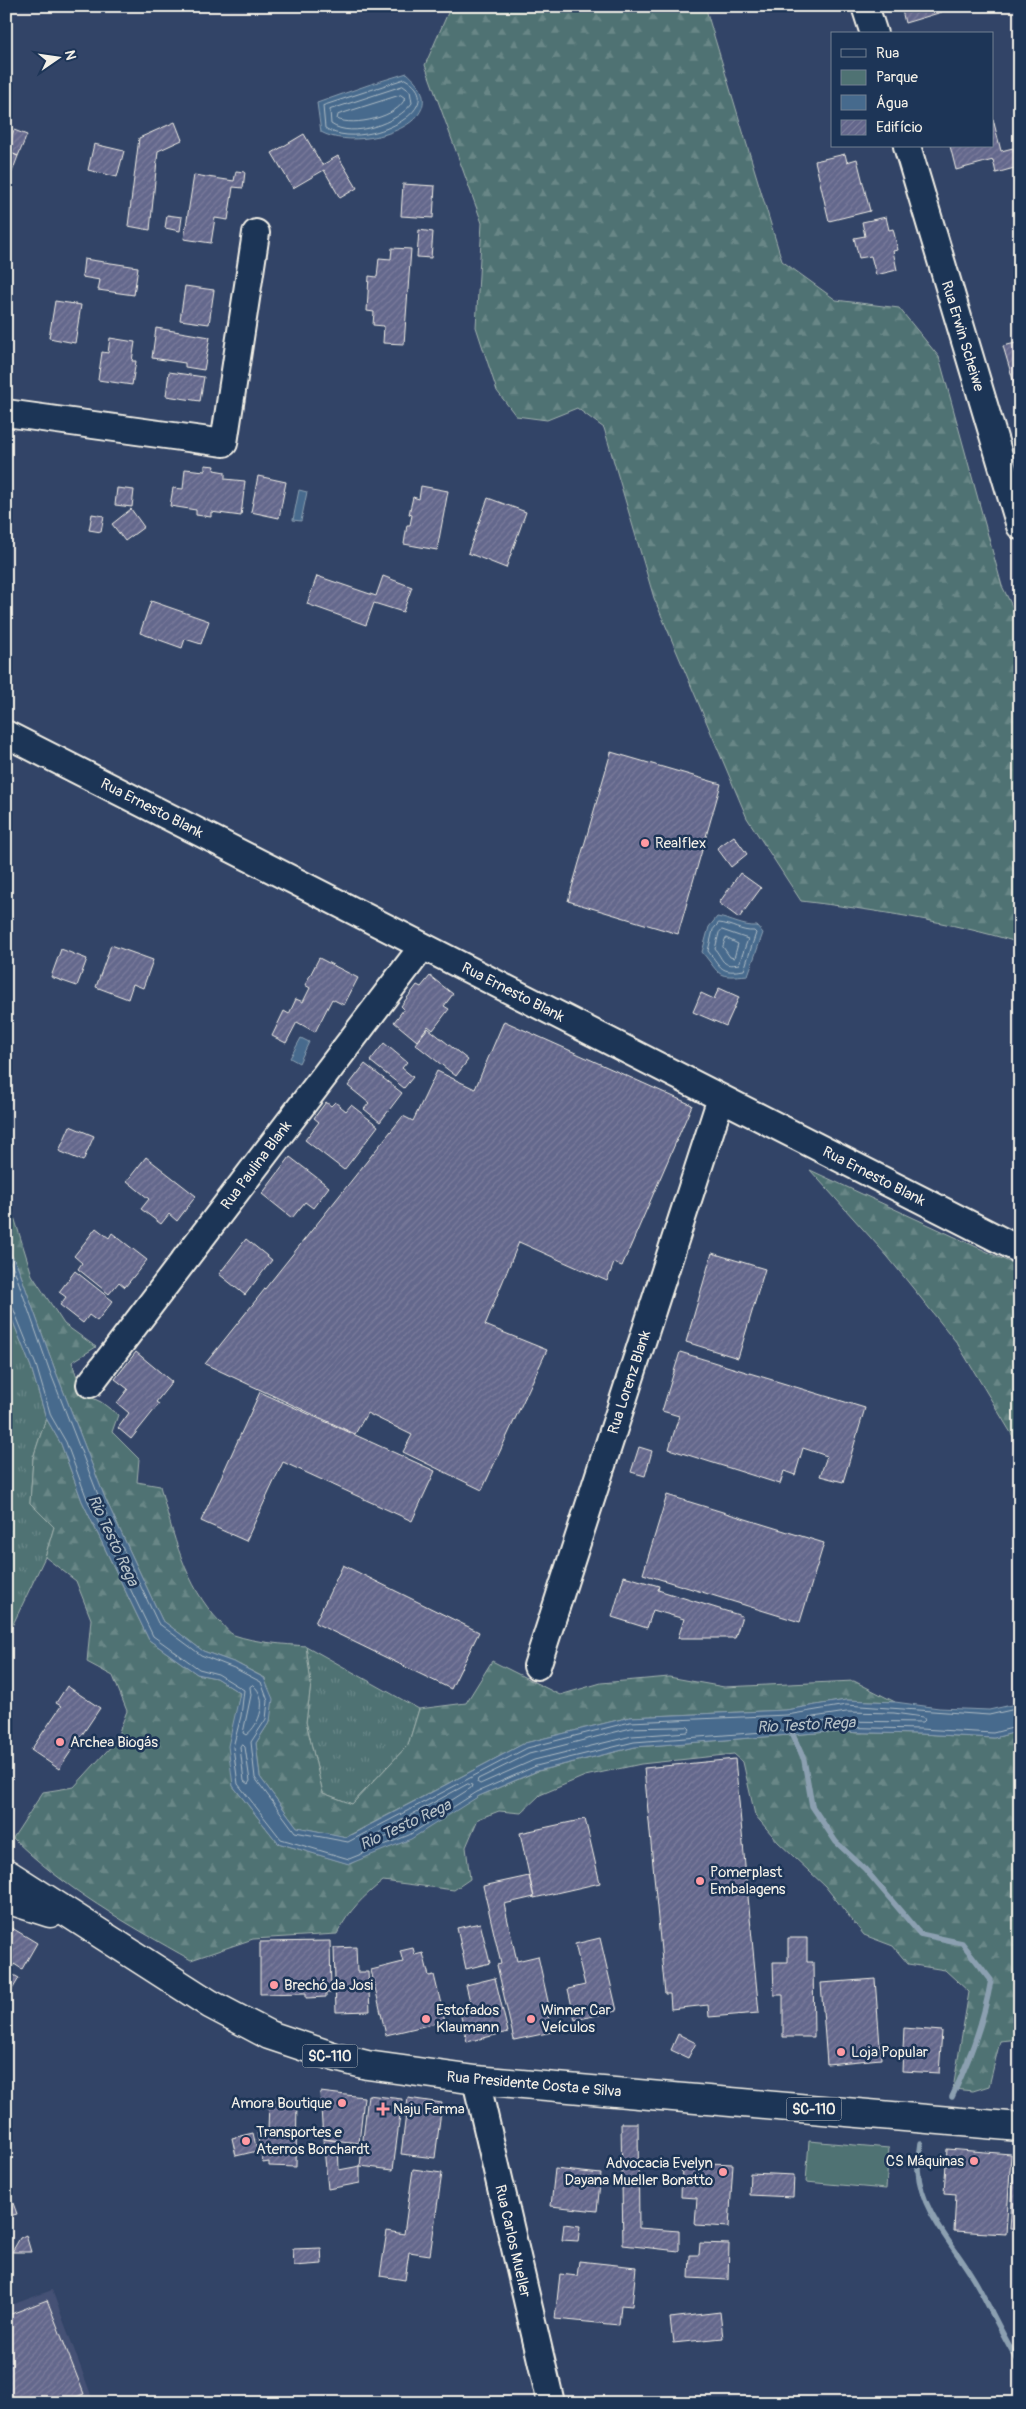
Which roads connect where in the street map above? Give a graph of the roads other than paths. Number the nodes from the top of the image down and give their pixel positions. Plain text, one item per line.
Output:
1 (865, 6) edge
2 (873, 32) edge
3 (908, 148) edge
4 (256, 233) dead end
5 (6, 413) edge
6 (1020, 526) edge
7 (6, 734) edge
8 (423, 946) junction
9 (721, 1098) junction
10 (1020, 1250) edge
11 (90, 1384) dead end
12 (537, 1666) dead end
13 (6, 1873) edge
14 (6, 1899) edge
15 (84, 1924) junction
16 (476, 2080) junction
17 (1020, 2127) edge
18 (551, 2403) edge

1 - 2 street
3 - 6 street, Rua Erwin Scheiwe
4 - 5 street
7 - 8 street, Rua Ernesto Blank
8 - 9 street, Rua Ernesto Blank
8 - 11 street, Rua Paulina Blank
9 - 10 street, Rua Ernesto Blank
9 - 12 street, Rua Lorenz Blank
13 - 15 main road, Rua Presidente Costa e Silva / SC-110
14 - 15 main road, Rua Presidente Costa e Silva / SC-110
15 - 16 main road, Rua Presidente Costa e Silva / SC-110
16 - 17 main road, Rua Presidente Costa e Silva / SC-110
16 - 18 street, Rua Carlos Mueller

